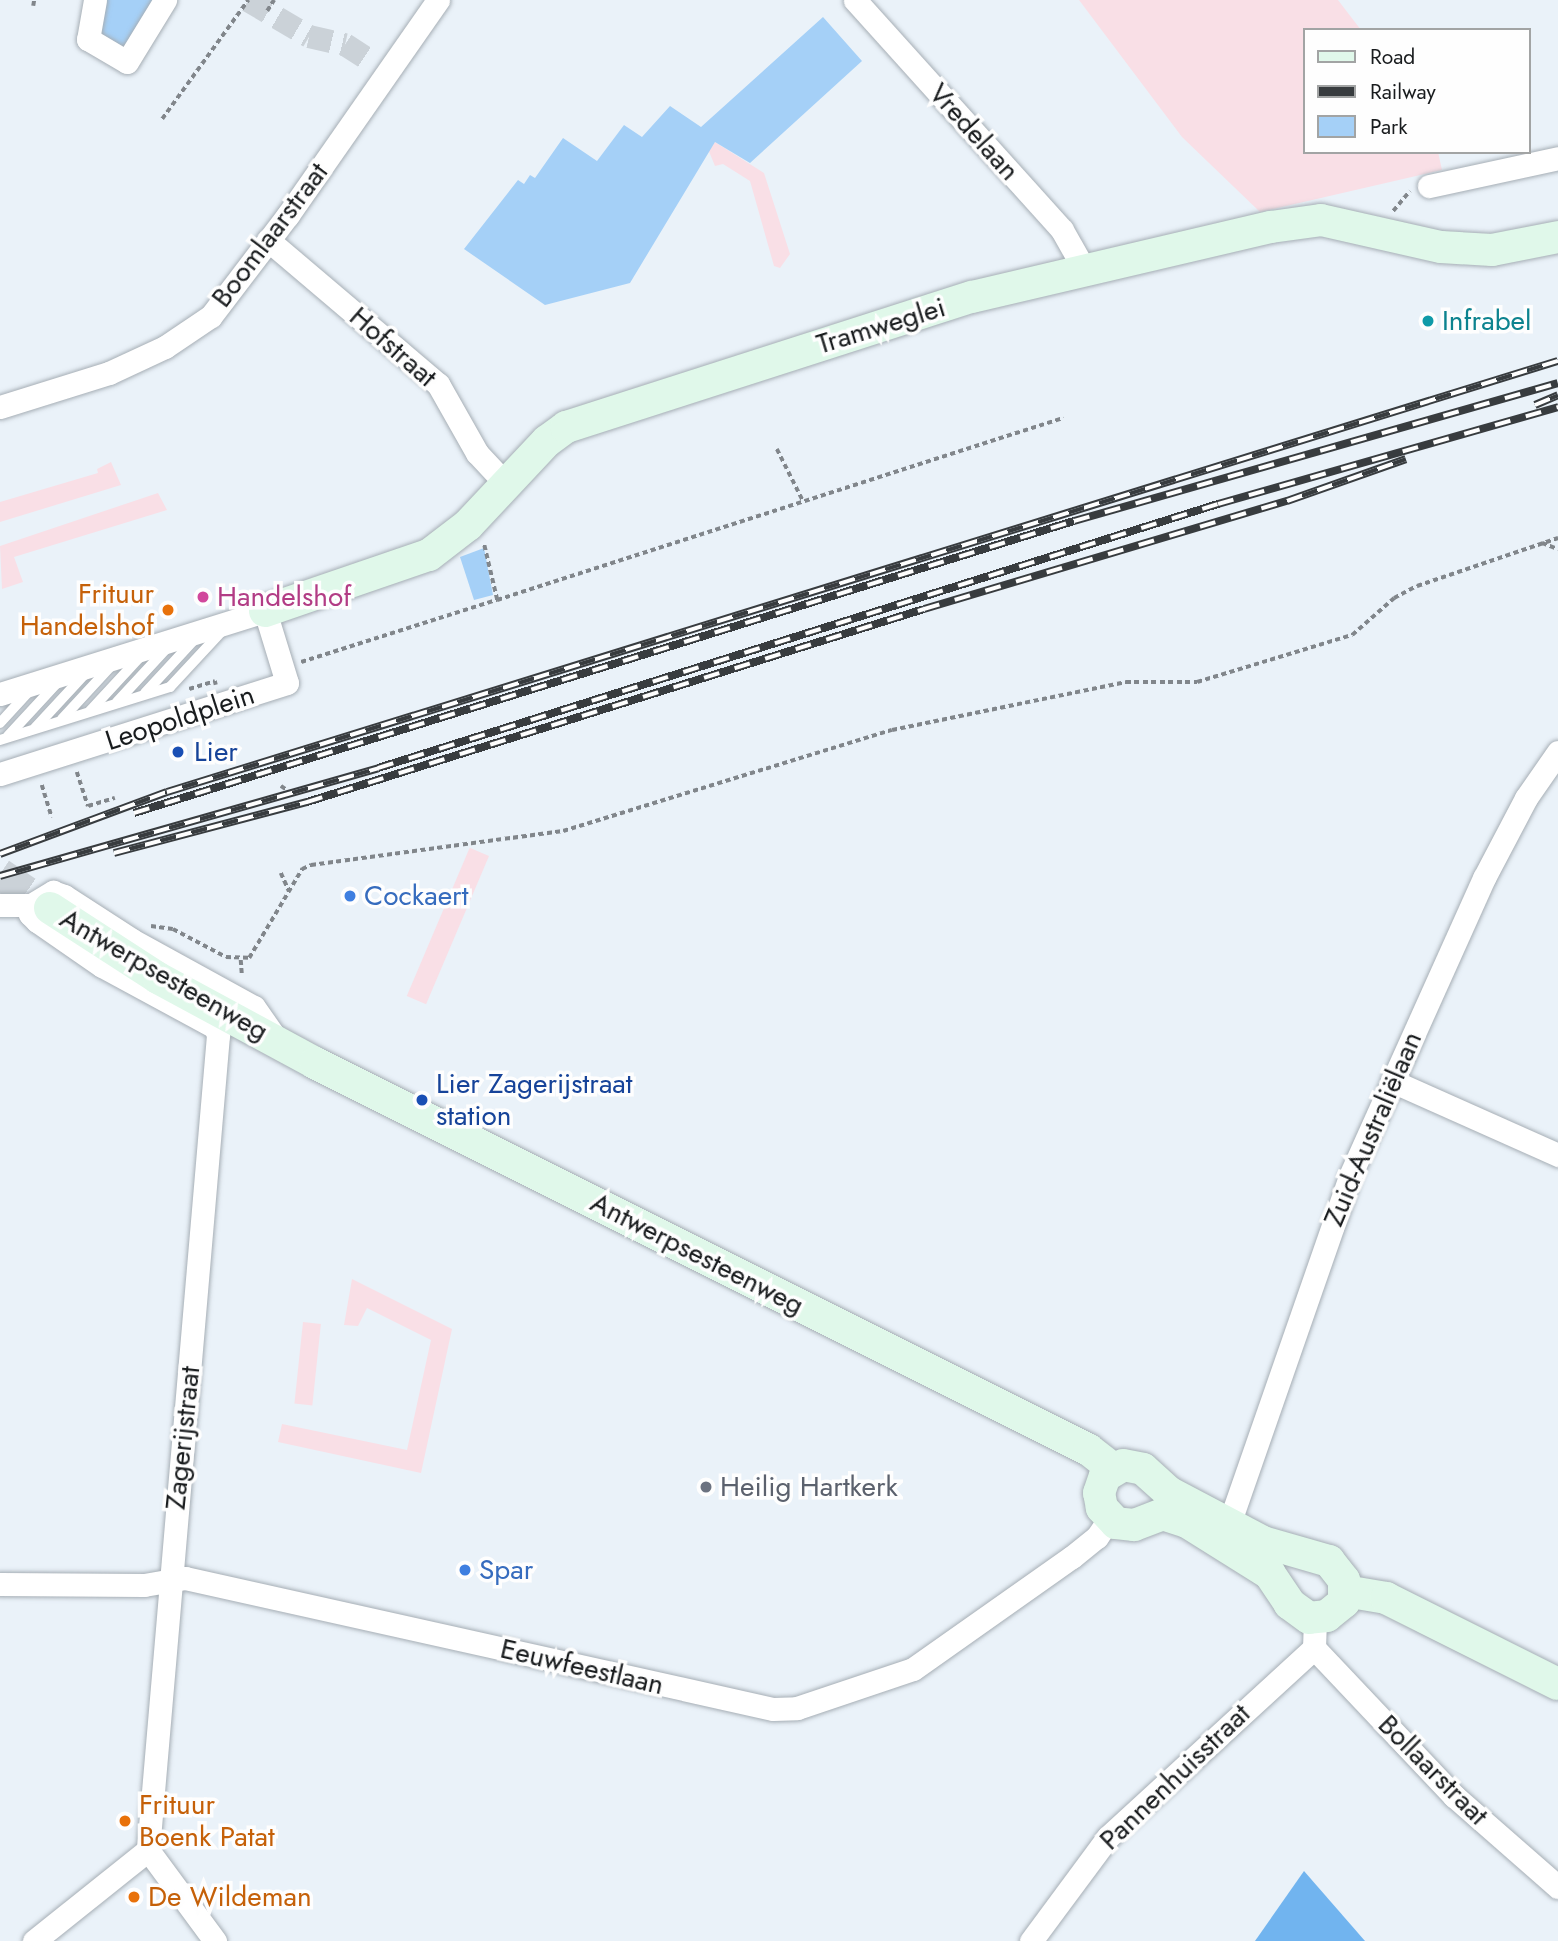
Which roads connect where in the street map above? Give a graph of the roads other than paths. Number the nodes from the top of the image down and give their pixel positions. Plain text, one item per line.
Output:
1 (95, 0) edge
2 (165, 0) edge
3 (438, 0) edge
4 (855, 0) edge
5 (1558, 158) edge
6 (1429, 186) road end
7 (1558, 237) edge
8 (268, 240) junction
9 (1084, 269) junction
10 (0, 407) edge
11 (495, 472) dead end
12 (265, 611) junction
13 (230, 623) junction
14 (202, 631) junction
15 (175, 639) junction
16 (148, 648) junction
17 (120, 657) junction
18 (93, 665) junction
19 (65, 673) junction
20 (38, 682) junction
21 (4, 695) edge
22 (143, 696) junction
23 (115, 704) junction
24 (88, 713) junction
25 (61, 721) junction
26 (0, 723) edge
27 (33, 730) junction
28 (3, 739) edge
29 (1558, 752) edge
30 (0, 774) edge
31 (24, 905) edge
32 (215, 1027) joint
33 (278, 1041) junction
34 (1392, 1082) junction
35 (1558, 1154) edge
36 (1113, 1469) junction
37 (1110, 1518) junction
38 (1228, 1524) junction
39 (169, 1580) junction
40 (0, 1584) edge
41 (1345, 1591) junction
42 (1315, 1633) junction
43 (1557, 1680) edge
44 (148, 1850) junction
45 (1558, 1887) edge
46 (34, 1941) edge
47 (215, 1941) edge
48 (1031, 1941) edge

1 - 2 street
3 - 8 street, Boomlaarstraat
4 - 9 street, Vredelaan
5 - 6 street
7 - 9 street, Tramweglei
8 - 10 street, Boomlaarstraat
8 - 11 street, Hofstraat
9 - 12 street, Tramweglei
12 - 13 street
12 - 30 street, Leopoldplein
13 - 14 street
13 - 22 lane
14 - 15 street
14 - 22 lane
15 - 16 street
15 - 23 lane
16 - 17 street
16 - 24 lane
17 - 18 street
17 - 25 lane
18 - 19 street
18 - 27 lane
19 - 20 street
19 - 28 lane
20 - 21 street
20 - 26 lane
22 - 23 lane
23 - 24 lane
24 - 25 lane
25 - 27 lane
27 - 28 lane
29 - 34 street, Zuid-Australiëlaan
31 - 32 street, Antwerpsesteenweg
31 - 33 street, Antwerpsesteenweg
31 - 33 street, Antwerpsesteenweg
32 - 39 street, Zagerijstraat
33 - 36 street, Antwerpsesteenweg
34 - 35 street
34 - 38 street, Zuid-Australiëlaan
36 - 37 street
36 - 38 street, Antwerpsesteenweg
37 - 39 street, Eeuwfeestlaan
37 - 42 street
38 - 41 street, Antwerpsesteenweg
39 - 40 street, Eeuwfeestlaan
39 - 44 street, Zagerijstraat
41 - 42 street
41 - 43 street
42 - 45 street, Bollaarstraat
42 - 48 street, Pannenhuisstraat
44 - 46 street
44 - 47 street

